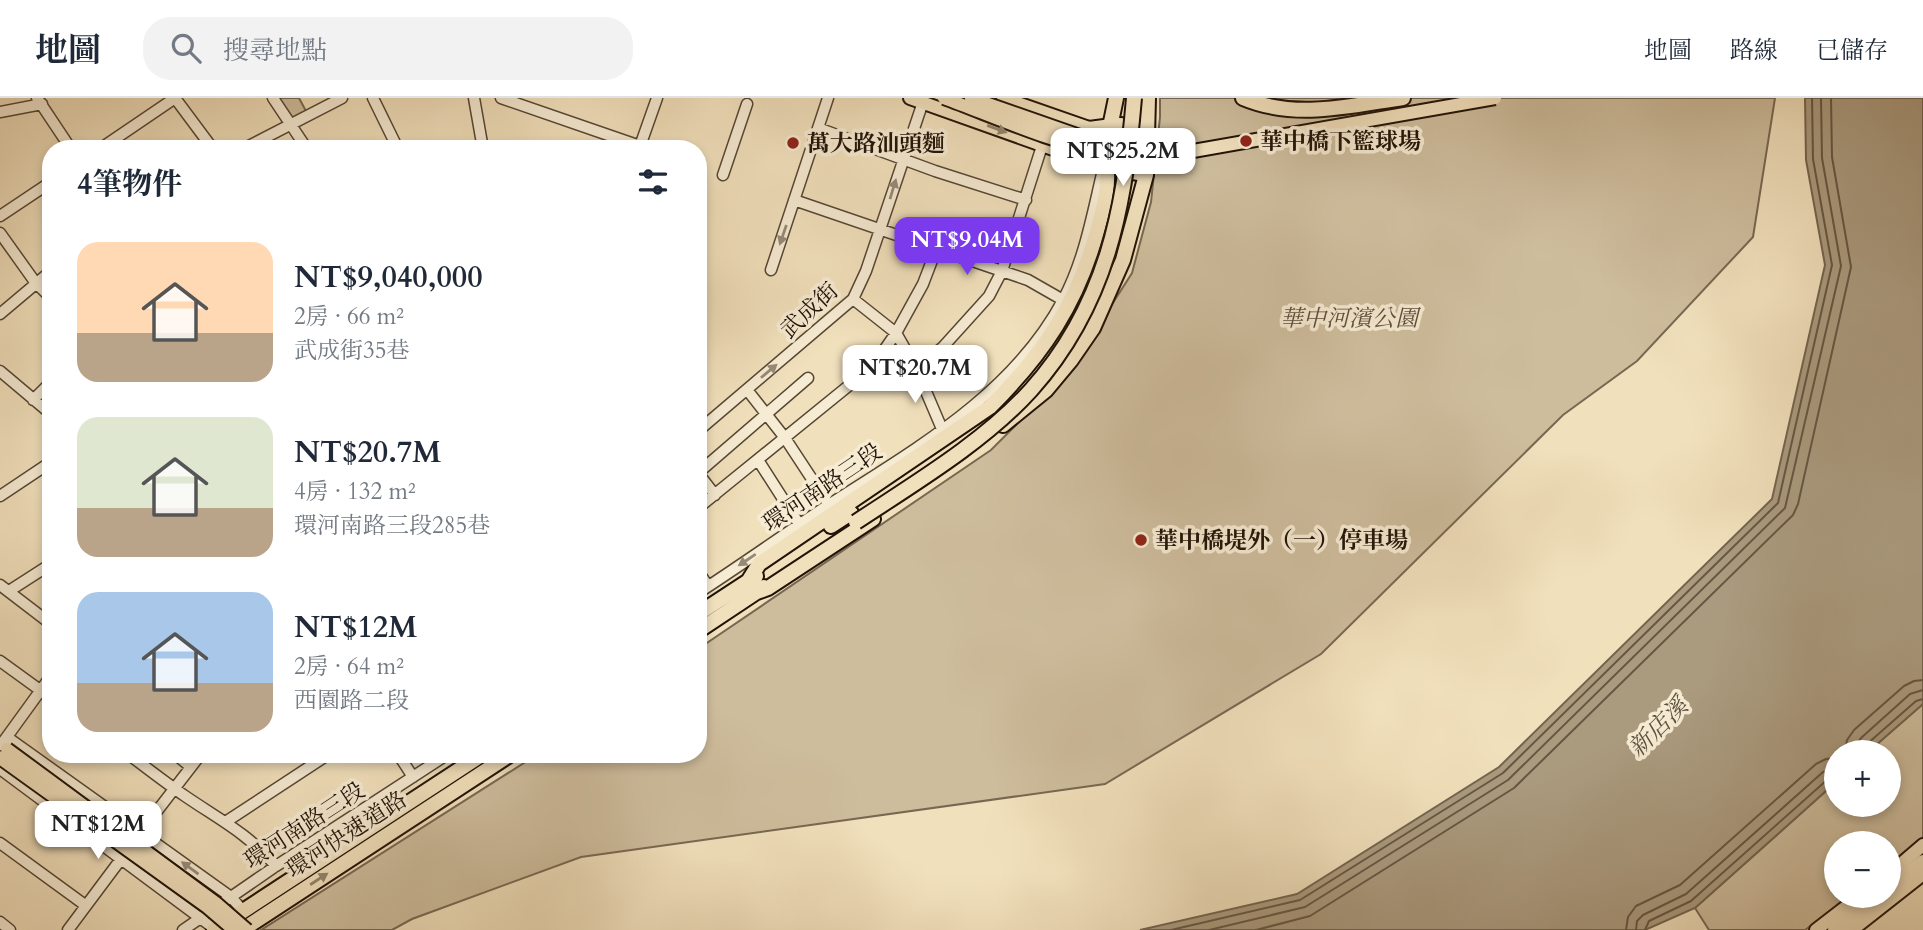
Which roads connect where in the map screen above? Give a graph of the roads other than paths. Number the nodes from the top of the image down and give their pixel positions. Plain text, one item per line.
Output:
1 (175, 98) edge
2 (273, 98) edge
3 (342, 98) edge
4 (373, 98) edge
5 (474, 98) edge
6 (501, 98) edge
7 (657, 98) edge
8 (828, 98) edge
9 (944, 98) edge
10 (971, 98) edge
11 (1003, 98) edge
12 (1116, 98) edge
13 (1124, 98) edge
14 (1133, 98) edge
15 (1148, 98) edge
16 (1242, 98) edge
17 (1403, 98) edge
18 (1453, 98) edge
19 (1495, 98) edge
20 (916, 100) edge
21 (39, 101) edge
22 (747, 104) dead end
23 (0, 112) edge
24 (290, 124) junction
25 (1147, 126) junction
26 (1110, 127) junction
27 (818, 128) junction
28 (1089, 128) junction
29 (65, 140) edge
30 (113, 140) edge
31 (206, 140) edge
32 (260, 140) edge
33 (301, 140) edge
34 (394, 140) edge
35 (481, 140) edge
36 (618, 140) edge
37 (643, 140) edge
38 (1042, 146) junction
39 (1138, 155) junction
40 (903, 158) junction
41 (1084, 160) junction
42 (1106, 163) junction
43 (723, 175) dead end
44 (1146, 175) junction
45 (42, 188) edge
46 (794, 200) junction
47 (1026, 201) junction
48 (0, 216) edge
49 (880, 230) junction
50 (0, 233) edge
51 (936, 250) junction
52 (771, 270) dead end
53 (1002, 271) junction
54 (42, 277) edge
55 (35, 282) junction
56 (42, 289) edge
57 (853, 299) junction
58 (1063, 300) junction
59 (0, 314) edge
60 (896, 333) junction
61 (916, 368) junction
62 (0, 371) edge
63 (808, 378) dead end
64 (42, 391) edge
65 (748, 391) junction
66 (1030, 391) junction
67 (33, 400) junction
68 (42, 407) edge
69 (768, 414) junction
70 (707, 424) edge
71 (942, 429) junction
72 (785, 438) junction
73 (758, 460) junction
74 (707, 465) edge
75 (42, 468) edge
76 (707, 485) edge
77 (715, 495) junction
78 (0, 496) edge
79 (707, 501) edge
80 (829, 505) junction
81 (854, 517) junction
82 (799, 524) junction
83 (42, 569) edge
84 (708, 586) edge
85 (753, 586) junction
86 (4, 588) edge
87 (707, 609) edge
88 (42, 617) edge
89 (707, 624) edge
90 (0, 662) edge
91 (41, 690) joint
92 (3, 747) edge
93 (140, 763) edge
94 (186, 763) edge
95 (194, 763) edge
96 (315, 763) edge
97 (404, 763) edge
98 (434, 763) edge
99 (470, 763) edge
100 (497, 763) edge
101 (191, 767) junction
102 (0, 769) edge
103 (413, 777) junction
104 (174, 788) junction
105 (227, 821) junction
106 (141, 832) junction
107 (0, 843) edge
108 (1923, 845) edge
109 (121, 859) junction
110 (1923, 862) edge
111 (1901, 864) edge
112 (276, 866) junction
113 (1923, 874) edge
114 (1901, 880) edge
115 (231, 897) junction
116 (85, 905) junction
117 (1844, 908) edge
118 (1865, 908) edge
119 (201, 918) junction
120 (0, 922) edge
121 (238, 926) edge
122 (10, 930) edge
123 (68, 930) edge
124 (183, 930) edge
125 (214, 930) edge
126 (1815, 930) edge
127 (1835, 930) edge
128 (1853, 930) edge

1 - 30 street
1 - 31 street
2 - 24 street
3 - 24 street
4 - 34 street
5 - 35 street
6 - 36 street
7 - 37 street
8 - 27 street
9 - 39 main road, bridge
10 - 18 main road, bridge
11 - 28 main road
12 - 26 highway
13 - 81 highway
14 - 66 highway, bridge
15 - 25 highway
16 - 17 highway
19 - 39 main road, bridge
20 -> 38 main road
20 - 40 street, 武成街
21 - 23 street
21 - 29 street
22 - 43 street
24 - 32 street
24 - 33 street
25 - 26 main road
25 - 44 highway
26 - 28 main road
26 - 42 street, 環河南路三段
27 - 40 street
27 - 46 street
28 - 41 main road
38 - 41 main road
38 - 47 street
39 - 66 highway, bridge
40 - 47 street
49 -> 40 street, 武成街
41 - 42 main road
42 - 44 main road
42 - 58 street, 環河南路三段
42 - 85 highway
44 - 85 highway
45 - 48 street
46 - 49 street
46 -> 52 street
47 - 53 street
49 - 51 street
49 - 57 street, 武成街
50 - 55 street
51 - 53 street
51 - 60 street
53 - 58 street
53 - 61 street
54 - 55 street
55 - 56 street
55 - 59 street
57 - 60 street
65 -> 57 street, 武成街
58 - 71 street, 環河南路三段
60 - 61 street
60 - 72 street
61 - 71 street
62 - 67 street
63 - 69 street
64 - 67 street
65 - 69 street
65 - 70 street, 武成街
66 - 81 highway, bridge
67 - 68 street
69 - 72 street
69 - 74 street
71 - 80 street, 環河南路三段
72 - 73 street
72 - 80 street
73 - 77 street
73 - 82 street
75 - 78 street
76 - 77 street
77 - 79 street
80 - 82 street, 環河南路三段
81 - 85 highway
82 -> 84 street, 環河南路三段
83 - 86 street
85 - 87 highway
85 - 89 highway
86 - 88 street
90 - 91 street
91 - 92 street
92 - 106 street
92 - 121 main road, bridge
93 - 104 street
94 - 101 street
95 - 101 street
96 - 105 street
97 - 103 street
98 - 103 street, 環河南路三段
99 - 121 highway, 環河快速道路
121 -> 100 highway, 環河快速道路
101 - 104 street
102 - 109 street
103 - 112 street, 環河南路三段
104 - 105 street
104 - 106 street
105 - 112 street
106 - 109 street
115 -> 106 street
107 - 116 street
108 - 111 main road
109 - 116 street
109 - 119 street
110 - 114 highway
112 - 115 street, 環河南路三段
113 - 128 main road
115 - 119 street, 環河南路三段
115 - 121 street
116 - 123 street
117 - 126 main road
118 - 127 highway
119 - 124 street, 環河南路三段
119 - 125 street
120 - 122 street
121 - 125 highway, 環河快速道路

